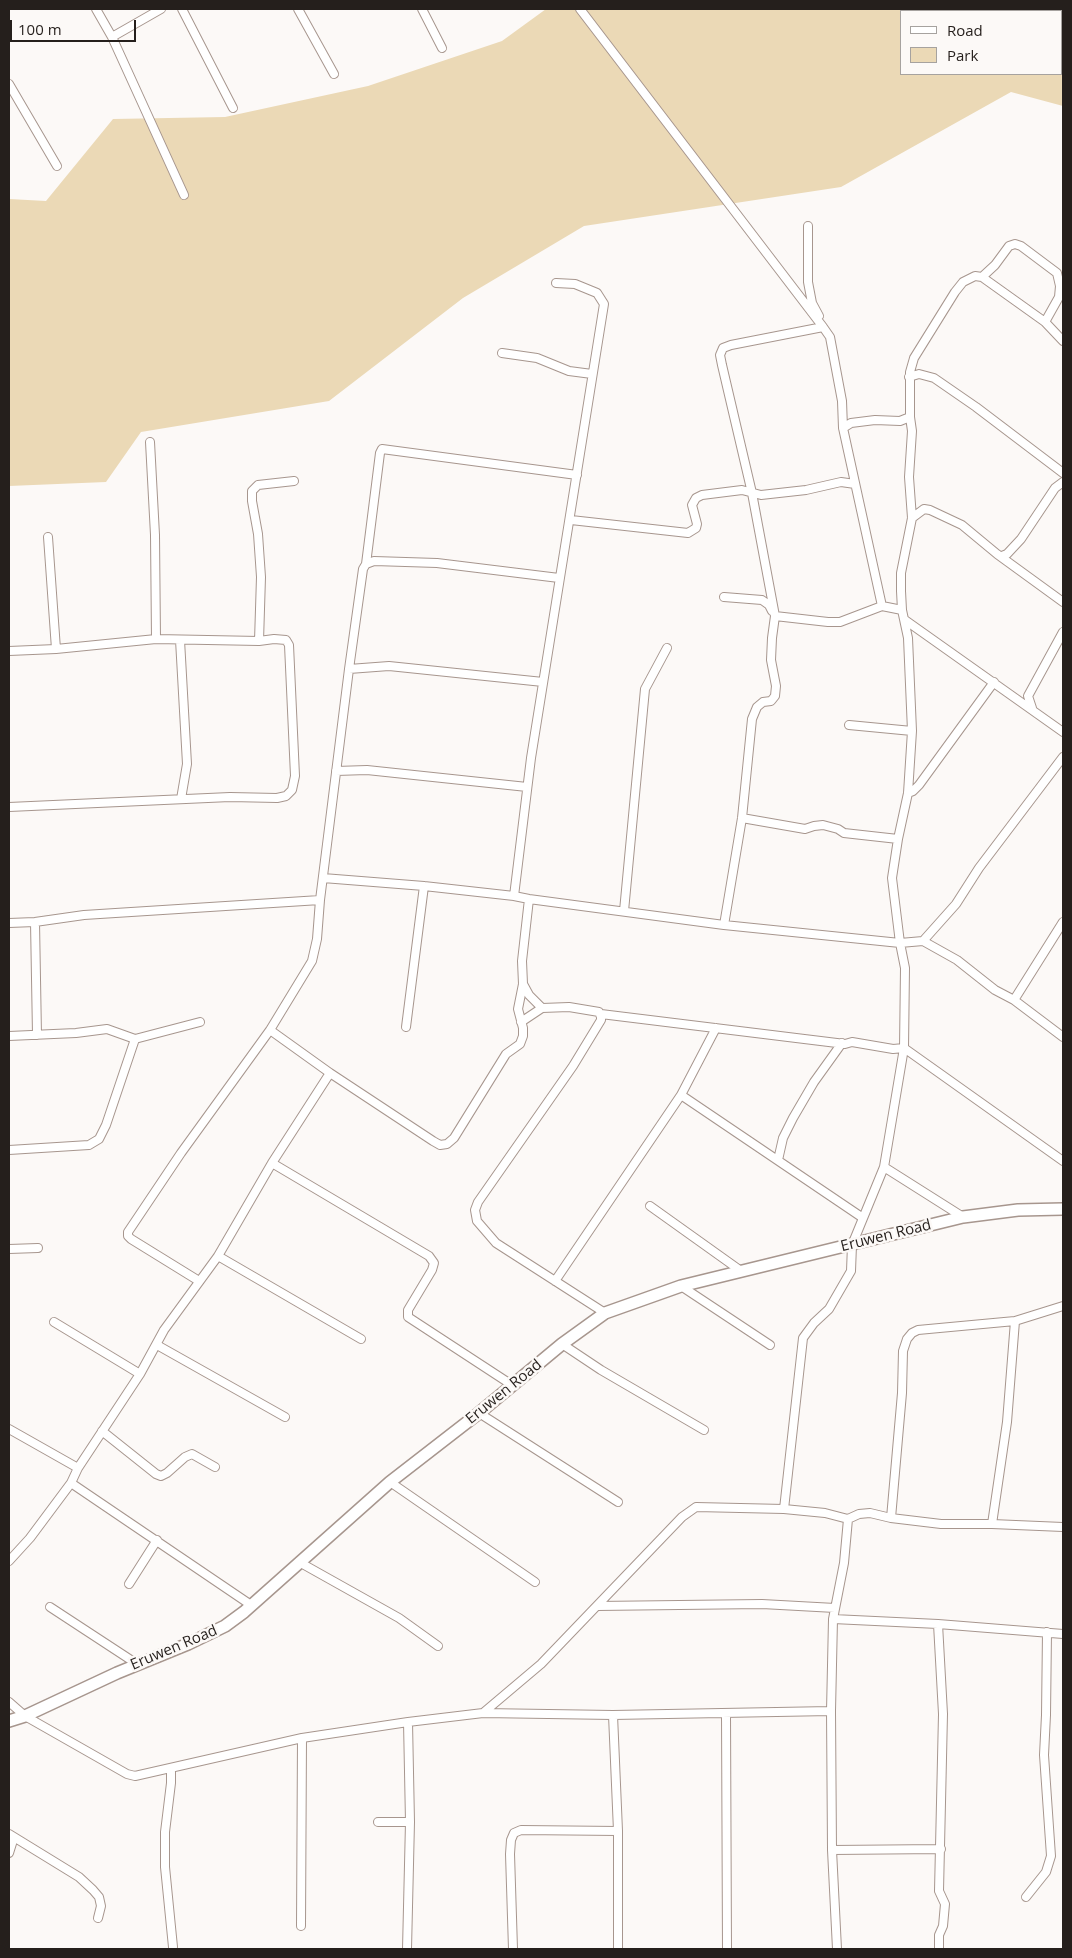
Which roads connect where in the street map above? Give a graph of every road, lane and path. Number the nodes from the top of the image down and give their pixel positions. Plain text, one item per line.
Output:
1 (96, 9) edge
2 (162, 9) edge
3 (182, 9) edge
4 (298, 9) edge
5 (422, 9) edge
6 (580, 9) edge
7 (112, 37) junction
8 (442, 48) dead end
9 (334, 74) dead end
10 (9, 84) edge
11 (233, 108) dead end
12 (57, 166) dead end
13 (184, 195) dead end
14 (808, 226) dead end
15 (982, 277) junction
16 (556, 282) dead end
17 (1045, 322) junction
18 (823, 327) junction
19 (1063, 342) edge
20 (502, 354) dead end
21 (592, 374) junction
22 (909, 378) junction
23 (910, 417) junction
24 (843, 428) junction
25 (150, 442) dead end
26 (1063, 472) edge
27 (577, 475) junction
28 (294, 480) dead end
29 (1063, 482) edge
30 (855, 484) junction
31 (752, 493) junction
32 (912, 518) junction
33 (571, 520) junction
34 (48, 537) dead end
35 (1002, 556) junction
36 (366, 564) junction
37 (558, 578) junction
38 (724, 597) dead end
39 (1063, 602) edge
40 (882, 606) junction
41 (902, 610) junction
42 (775, 616) junction
43 (905, 620) junction
44 (1063, 632) edge
45 (156, 639) junction
46 (180, 640) junction
47 (259, 640) junction
48 (667, 648) dead end
49 (56, 649) junction
50 (9, 651) edge
51 (350, 669) junction
52 (543, 682) junction
53 (994, 682) junction
54 (1032, 708) junction
55 (849, 725) dead end
56 (912, 731) junction
57 (1063, 732) edge
58 (1063, 756) edge
59 (336, 771) junction
60 (527, 787) junction
61 (908, 793) junction
62 (181, 799) junction
63 (9, 806) edge
64 (742, 818) junction
65 (898, 839) junction
66 (323, 878) junction
67 (424, 886) junction
68 (514, 896) junction
69 (530, 899) junction
70 (320, 900) junction
71 (624, 911) junction
72 (35, 922) junction
73 (1063, 922) edge
74 (9, 924) edge
75 (724, 925) junction
76 (923, 941) junction
77 (900, 943) junction
78 (524, 984) junction
79 (1014, 1000) junction
80 (542, 1008) junction
81 (601, 1014) junction
82 (200, 1022) dead end
83 (521, 1022) junction
84 (406, 1027) dead end
85 (716, 1028) junction
86 (270, 1030) junction
87 (37, 1035) junction
88 (9, 1036) edge
89 (1063, 1037) edge
90 (135, 1039) junction
91 (842, 1043) junction
92 (904, 1048) junction
93 (330, 1072) junction
94 (681, 1095) junction
95 (9, 1150) edge
96 (778, 1160) junction
97 (1063, 1161) edge
98 (272, 1163) junction
99 (884, 1167) junction
100 (650, 1206) dead end
101 (1063, 1209) edge
102 (964, 1217) junction
103 (863, 1218) junction
104 (852, 1245) junction
105 (38, 1248) dead end
106 (9, 1249) edge
107 (218, 1256) junction
108 (741, 1271) junction
109 (199, 1281) junction
110 (555, 1281) junction
111 (681, 1286) junction
112 (1063, 1306) edge
113 (605, 1313) junction
114 (1015, 1321) junction
115 (54, 1322) dead end
116 (361, 1339) dead end
117 (562, 1344) junction
118 (157, 1345) junction
119 (770, 1345) dead end
120 (140, 1374) junction
121 (512, 1385) junction
122 (479, 1413) junction
123 (286, 1417) dead end
124 (9, 1429) edge
125 (704, 1430) dead end
126 (102, 1431) junction
127 (215, 1467) dead end
128 (78, 1468) junction
129 (390, 1482) junction
130 (72, 1483) junction
131 (618, 1502) dead end
132 (784, 1509) junction
133 (891, 1518) junction
134 (848, 1519) junction
135 (992, 1524) junction
136 (1063, 1528) edge
137 (156, 1540) junction
138 (9, 1561) edge
139 (300, 1562) junction
140 (535, 1582) dead end
141 (129, 1584) dead end
142 (250, 1605) junction
143 (597, 1606) junction
144 (50, 1607) dead end
145 (835, 1608) junction
146 (833, 1619) junction
147 (938, 1624) junction
148 (1046, 1632) junction
149 (1063, 1634) edge
150 (438, 1646) dead end
151 (137, 1664) junction
152 (9, 1702) edge
153 (831, 1711) junction
154 (482, 1713) junction
155 (726, 1714) junction
156 (613, 1715) junction
157 (25, 1716) junction
158 (9, 1721) edge
159 (408, 1722) junction
160 (302, 1738) junction
161 (170, 1770) junction
162 (378, 1822) dead end
163 (410, 1822) junction
164 (618, 1831) junction
165 (11, 1836) edge
166 (941, 1849) junction
167 (832, 1850) junction
168 (9, 1853) edge
169 (1026, 1897) dead end
170 (98, 1918) dead end
171 (301, 1926) dead end
172 (174, 1947) dead end
173 (407, 1949) edge
174 (513, 1949) edge
175 (618, 1949) edge
176 (727, 1949) edge
177 (837, 1949) edge
178 (939, 1949) edge

1 - 7 street
2 - 7 street
3 - 11 street
4 - 9 street
5 - 8 street
6 - 18 street
7 - 13 street
10 - 12 street
14 - 18 street
15 - 17 street
15 - 17 street
15 - 22 street
16 - 21 street
17 - 19 street
18 - 24 street
18 - 31 street
20 - 21 street
21 - 27 street
22 - 23 street
22 - 26 street
23 - 24 street
23 - 32 street
24 - 30 street
25 - 45 street
27 - 33 street
27 - 36 street
28 - 47 street
29 - 35 street
30 - 31 street
30 - 40 street
31 - 33 street
31 - 42 street
32 - 35 street
32 - 41 street
33 - 37 street
34 - 49 street
35 - 39 street
36 - 37 street
36 - 51 street
37 - 52 street
38 - 42 street
40 - 41 street
40 - 42 street
41 - 43 street
42 - 64 street
43 - 53 street
43 - 56 street
44 - 54 street
45 - 46 street
45 - 49 street
46 - 47 street
46 - 62 street
47 - 62 street
48 - 71 street
49 - 50 street
51 - 52 street
51 - 59 street
52 - 60 street
53 - 54 street
53 - 61 street
54 - 57 street
55 - 56 street
56 - 61 street
58 - 76 street
59 - 60 street
59 - 66 street
60 - 68 street
61 - 65 street
62 - 63 street
64 - 65 street
64 - 75 street
65 - 77 street
66 - 67 street
66 - 70 street
67 - 68 street
67 - 84 street
68 - 69 street
69 - 71 street
69 - 78 street
70 - 72 street
70 - 86 street
71 - 75 street
72 - 74 street
72 - 87 street
73 - 79 street
75 - 77 street
76 - 77 street
76 - 79 street
77 - 92 street
78 - 80 street
78 - 83 street
79 - 89 street
80 - 81 street
80 - 83 street
81 - 85 street
81 - 110 street
82 - 90 street
83 - 93 street
85 - 91 street
85 - 94 street
86 - 93 street
86 - 109 street
87 - 88 street
87 - 90 street
90 - 95 street
91 - 92 street
91 - 96 street
92 - 97 street
92 - 99 street
93 - 98 street
94 - 96 street
94 - 110 street
96 - 103 street
98 - 107 street
98 - 121 street
99 - 102 street
99 - 103 street
100 - 108 street
101 - 102 street, Eruwen Road
102 - 104 street, Eruwen Road
103 - 104 street
104 - 108 street, Eruwen Road
104 - 132 street
105 - 106 street
107 - 109 street
107 - 116 street
108 - 111 street, Eruwen Road
109 - 118 street
110 - 113 street
111 - 113 street, Eruwen Road
111 - 119 street
112 - 114 street
113 - 117 street, Eruwen Road
114 - 133 street
114 - 135 street
115 - 120 street
117 - 121 street, Eruwen Road
117 - 125 street
118 - 120 street
118 - 123 street
120 - 126 street
121 - 122 street, Eruwen Road
122 - 129 street, Eruwen Road
122 - 131 street
124 - 128 street
126 - 127 street
126 - 128 street
128 - 130 street
129 - 139 street, Eruwen Road
129 - 140 street
130 - 137 street
130 - 138 street
132 - 134 street
132 - 143 street
133 - 134 street
133 - 135 street
134 - 145 street
135 - 136 street
137 - 141 street
137 - 142 street
139 - 142 street, Eruwen Road
139 - 150 street
142 - 151 street, Eruwen Road
143 - 145 street
143 - 154 street
144 - 151 street
145 - 146 street
146 - 147 street
146 - 153 street
147 - 148 street
147 - 166 street
148 - 149 street
148 - 169 street
151 - 157 street, Eruwen Road
152 - 157 street
153 - 155 street
153 - 167 street
154 - 156 street
154 - 159 street
155 - 156 street
155 - 176 street
156 - 164 street
157 - 158 street, Eruwen Road
157 - 161 street
159 - 160 street
159 - 163 street
160 - 161 street
160 - 171 street
161 - 172 street
162 - 163 street
163 - 173 street
164 - 174 street
164 - 175 street
165 - 168 street
165 - 170 street
166 - 167 street
166 - 178 street
167 - 177 street

